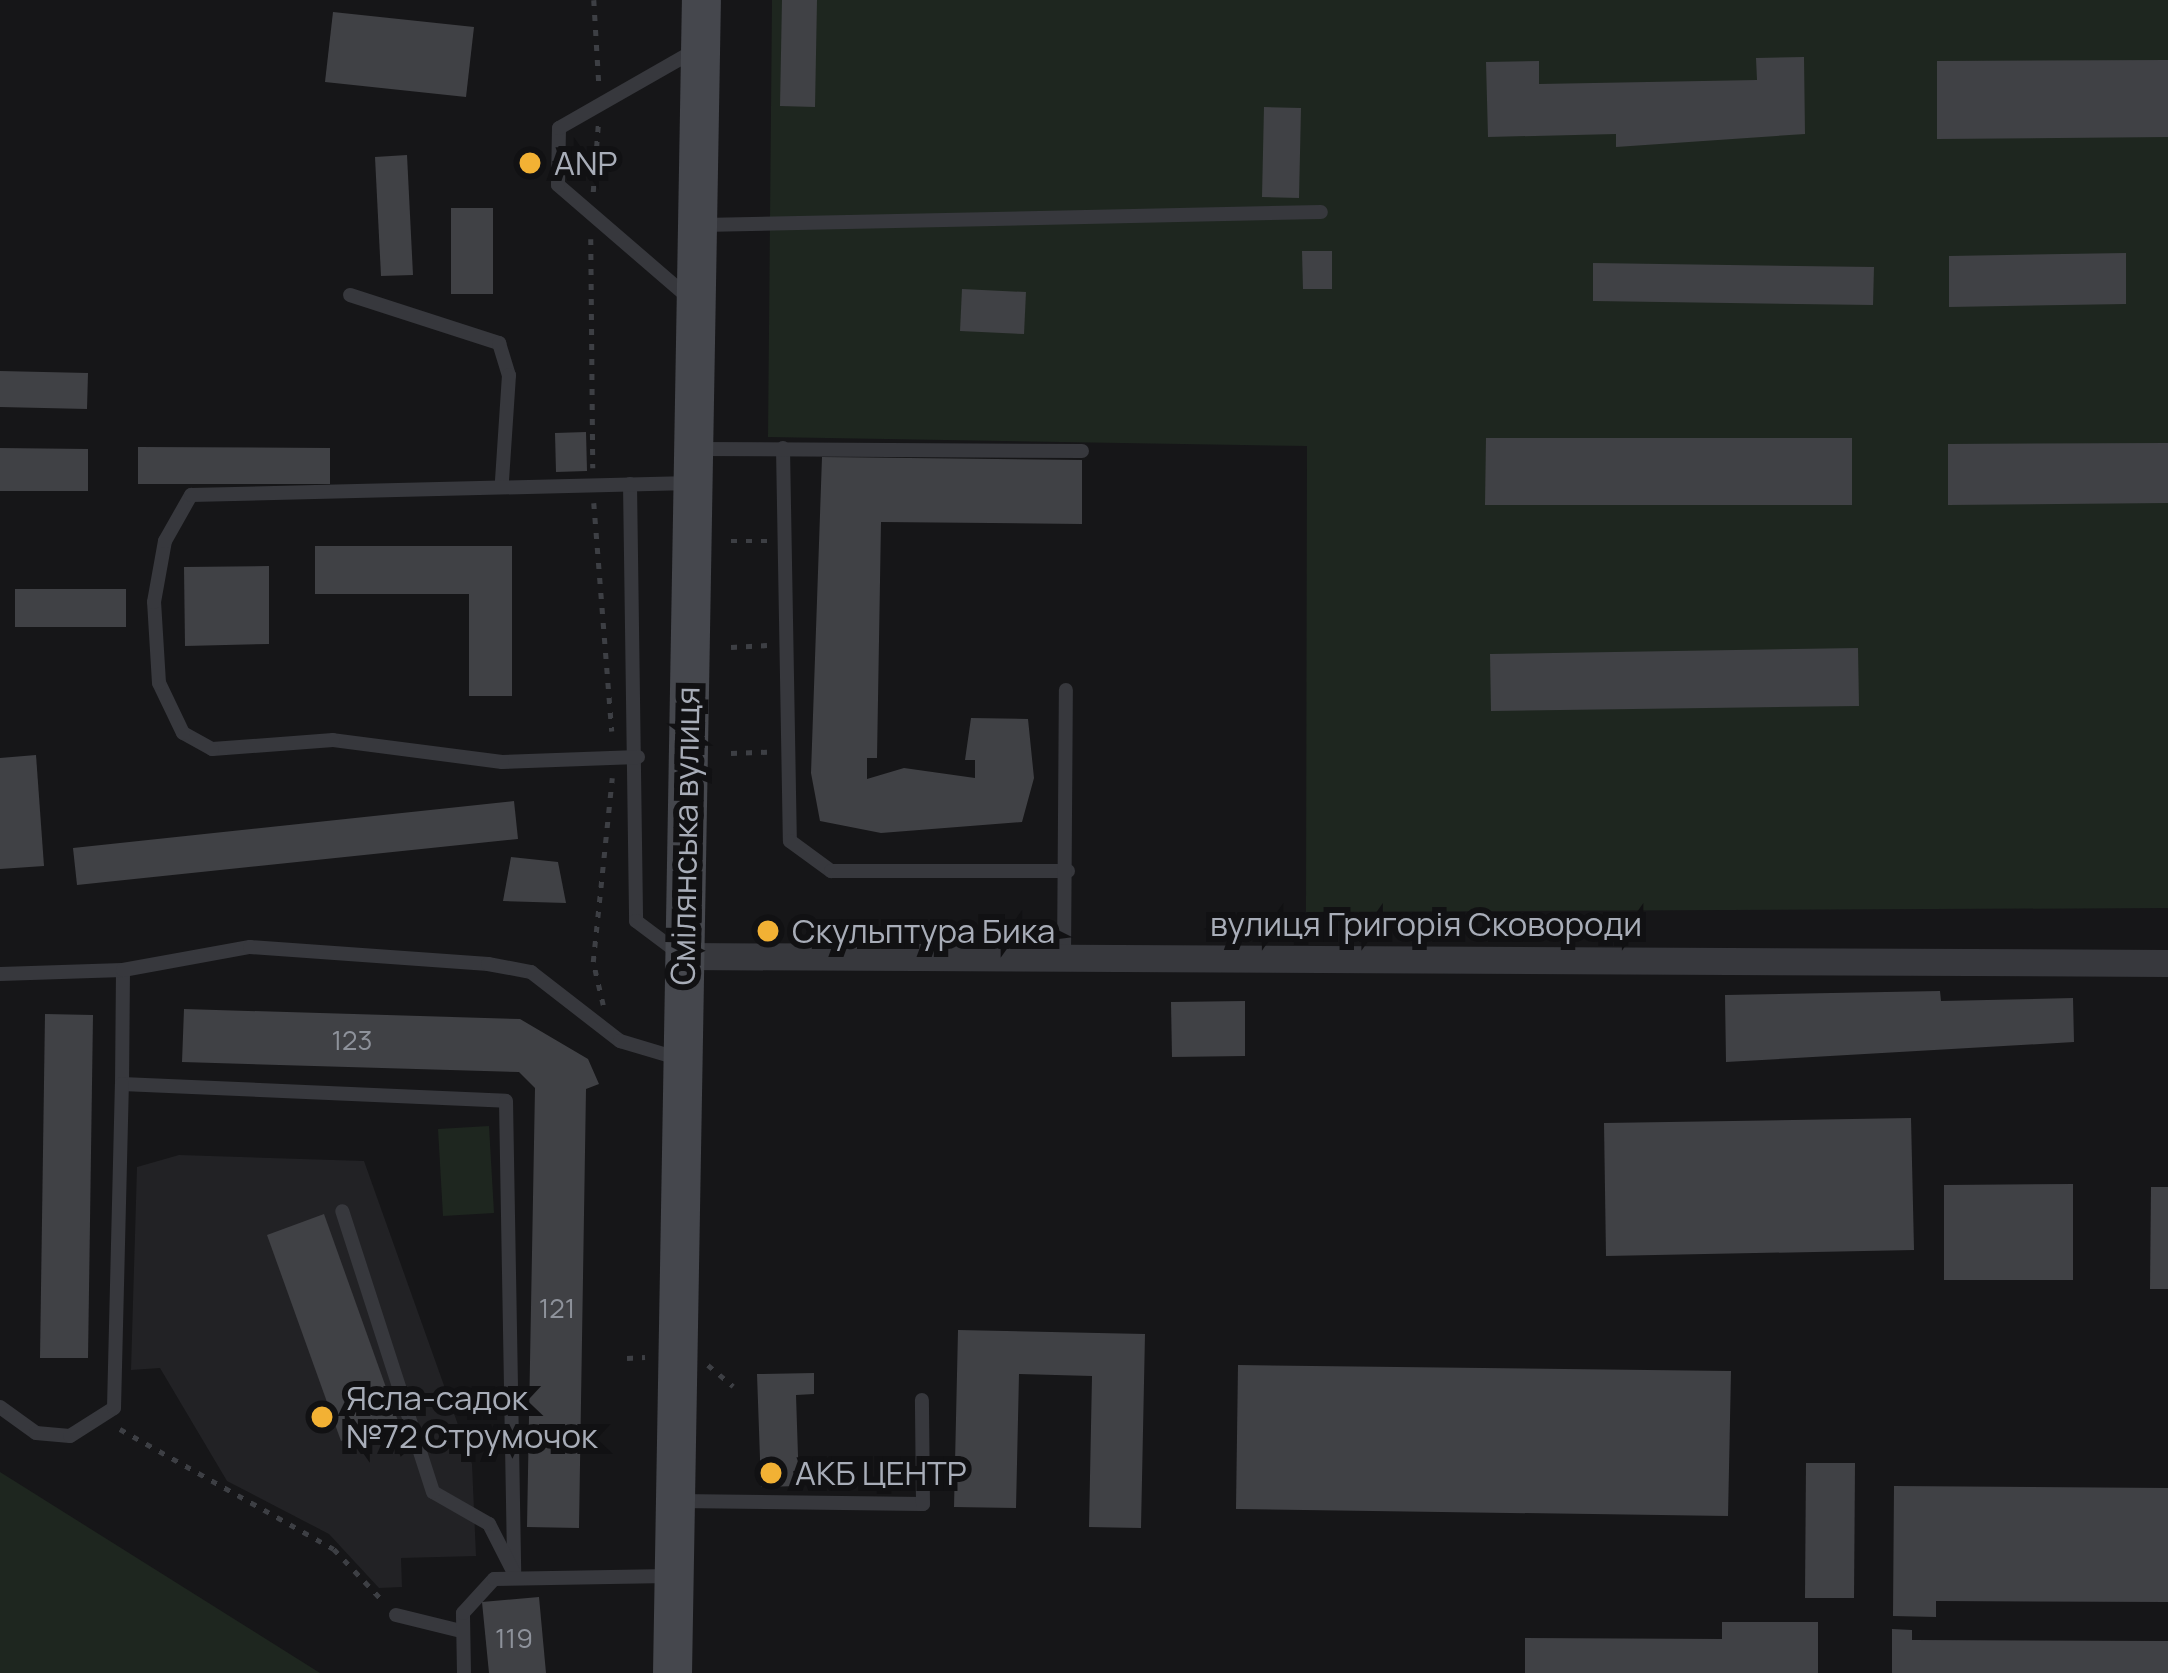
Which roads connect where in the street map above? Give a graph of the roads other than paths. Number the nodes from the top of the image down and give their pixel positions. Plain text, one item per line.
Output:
1 (701, 0) edge
2 (699, 49) junction
3 (1321, 212) dead end
4 (697, 226) junction
5 (350, 295) dead end
6 (694, 303) junction
7 (783, 448) junction
8 (1082, 451) dead end
9 (692, 466) junction
10 (502, 481) junction
11 (629, 484) junction
12 (1066, 690) dead end
13 (638, 757) junction
14 (1068, 872) junction
15 (683, 956) junction
16 (1064, 959) junction
17 (2168, 963) edge
18 (123, 970) junction
19 (0, 974) edge
20 (682, 1058) junction
21 (122, 1084) junction
22 (342, 1211) dead end
23 (922, 1400) dead end
24 (0, 1407) edge
25 (673, 1502) junction
26 (514, 1573) junction
27 (672, 1576) junction
28 (396, 1615) road end
29 (460, 1631) junction
30 (464, 1673) edge
31 (672, 1673) edge

1 - 2 main road, Смілянська вулиця
2 - 4 main road, Смілянська вулиця
2 - 6 lane
3 - 4 lane
4 - 6 main road, Смілянська вулиця
5 - 10 lane
6 - 9 main road, Смілянська вулиця
7 - 8 lane
7 - 9 lane
7 - 14 lane
9 - 11 lane
9 - 15 main road, Смілянська вулиця
10 - 11 lane
10 - 13 lane
11 - 13 lane
12 - 14 lane
13 - 15 lane
14 - 16 lane
15 - 16 street, вулиця Григорія Сковороди
15 - 20 main road, Смілянська вулиця
16 - 17 street, вулиця Григорія Сковороди
18 - 19 lane
18 - 20 lane
18 - 21 lane
20 - 25 main road, Смілянська вулиця
21 - 24 lane
21 - 26 lane
22 - 26 lane
23 - 25 lane
25 - 27 main road, Смілянська вулиця
26 - 27 lane
26 - 29 lane
27 - 31 main road, Смілянська вулиця
28 - 29 lane
29 - 30 lane

